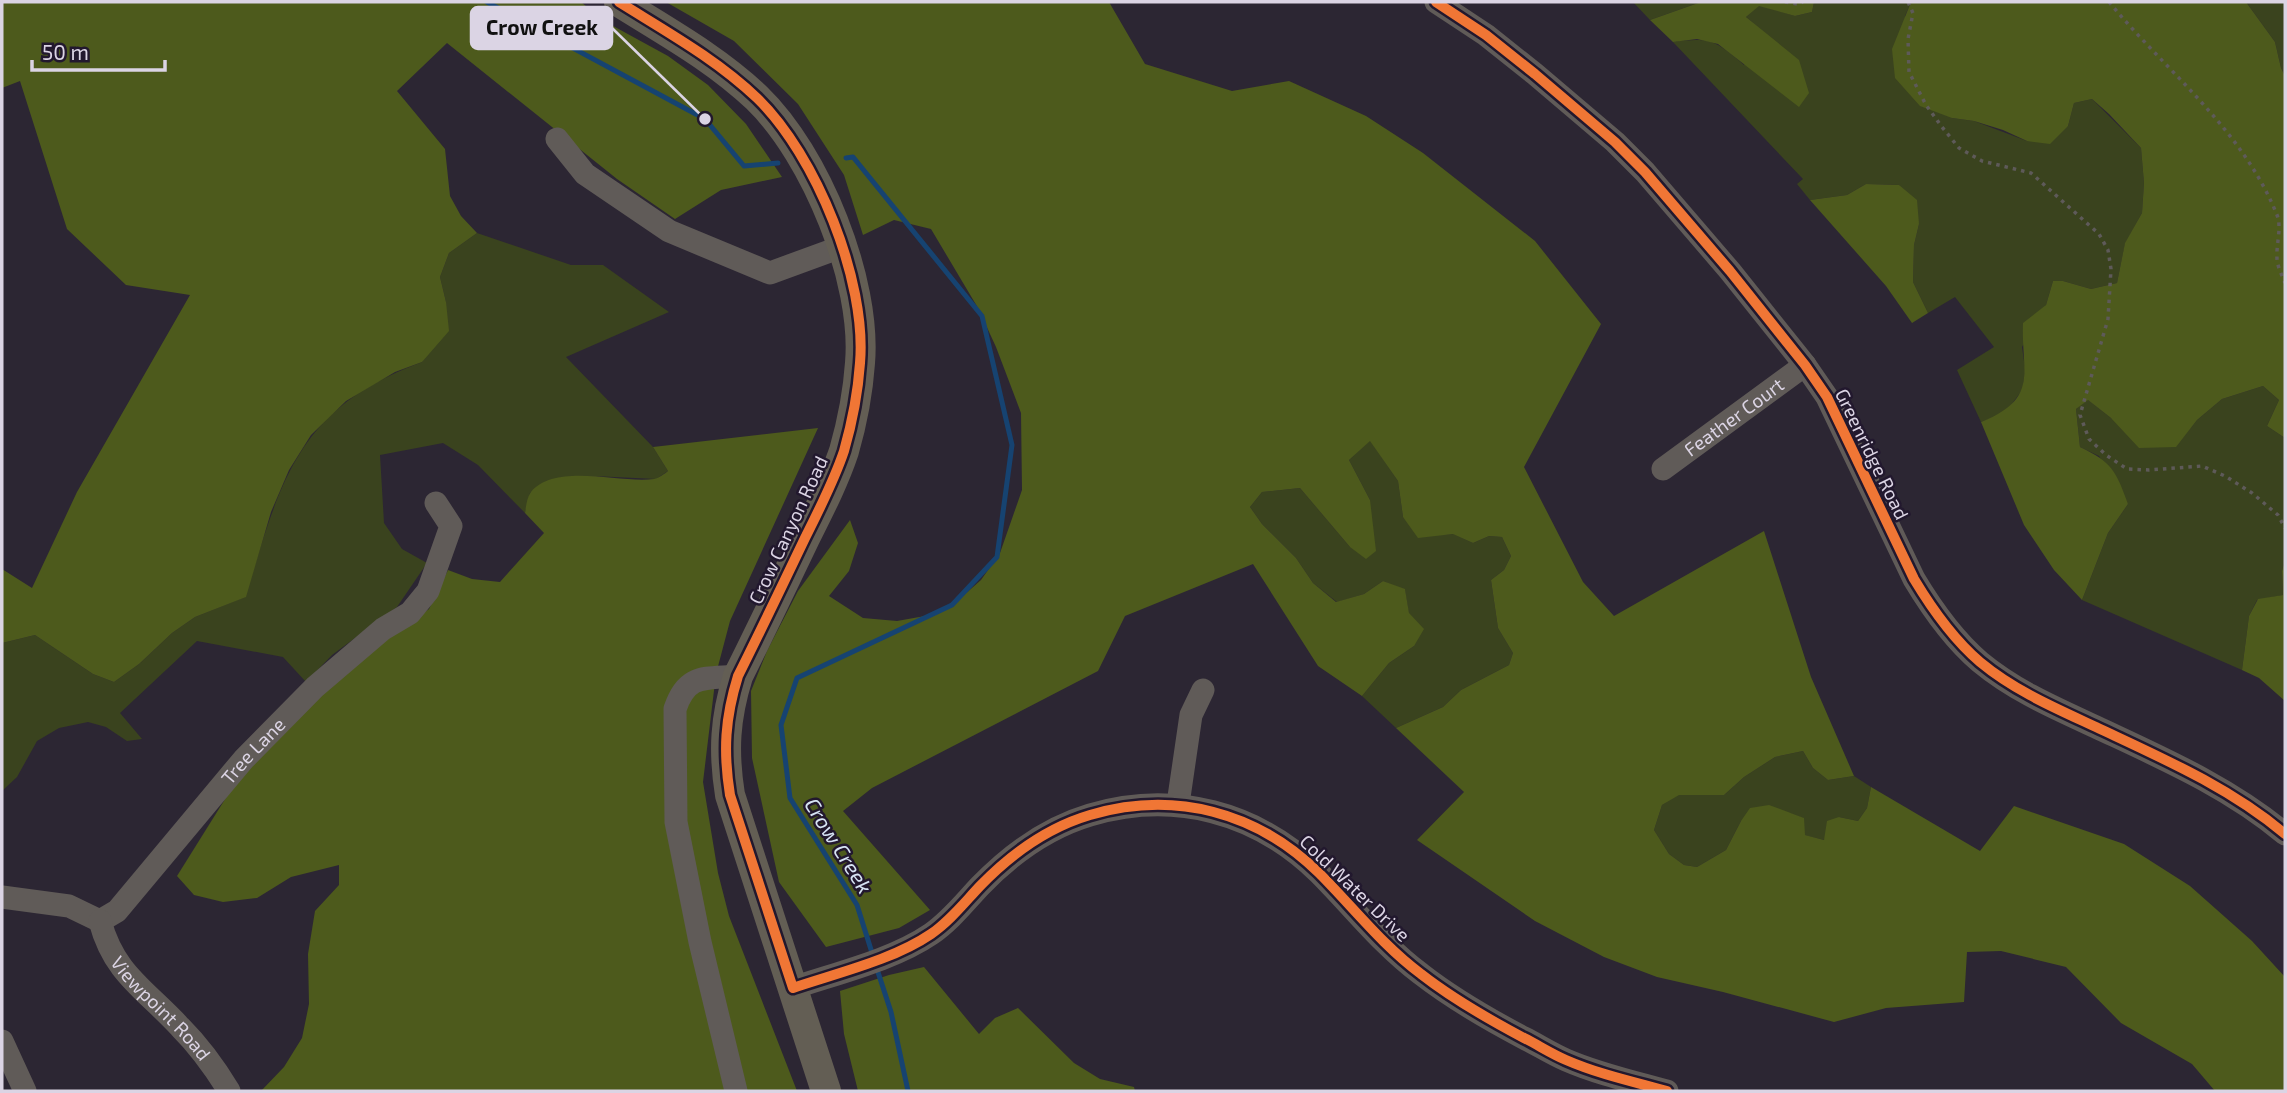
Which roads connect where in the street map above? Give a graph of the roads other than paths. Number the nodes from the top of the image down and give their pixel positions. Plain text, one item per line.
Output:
1 (619, 2) edge
2 (1436, 2) edge
3 (557, 139) dead end
4 (841, 247) junction
5 (1805, 365) junction
6 (1663, 469) dead end
7 (436, 503) dead end
8 (738, 676) junction
9 (1203, 690) dead end
10 (1178, 804) junction
11 (2285, 834) edge
12 (2, 897) edge
13 (100, 921) junction
14 (793, 988) junction
15 (2, 1041) edge
16 (25, 1091) edge
17 (229, 1091) edge
18 (736, 1091) edge
19 (826, 1091) edge
20 (1667, 1091) edge

1 - 4 main road, Crow Canyon Road
2 - 5 street, Greenridge Road
3 - 4 street
4 - 8 main road, Crow Canyon Road
5 - 6 street, Feather Court
5 - 11 street, Greenridge Road
7 - 13 street, Tree Lane
8 - 14 main road, Crow Canyon Road
8 - 18 street
9 - 10 street
10 - 14 street, Cold Water Drive
10 - 20 street, Cold Water Drive
12 - 13 street
13 - 17 street, Viewpoint Road
14 - 19 main road, Crow Canyon Road
15 - 16 street

